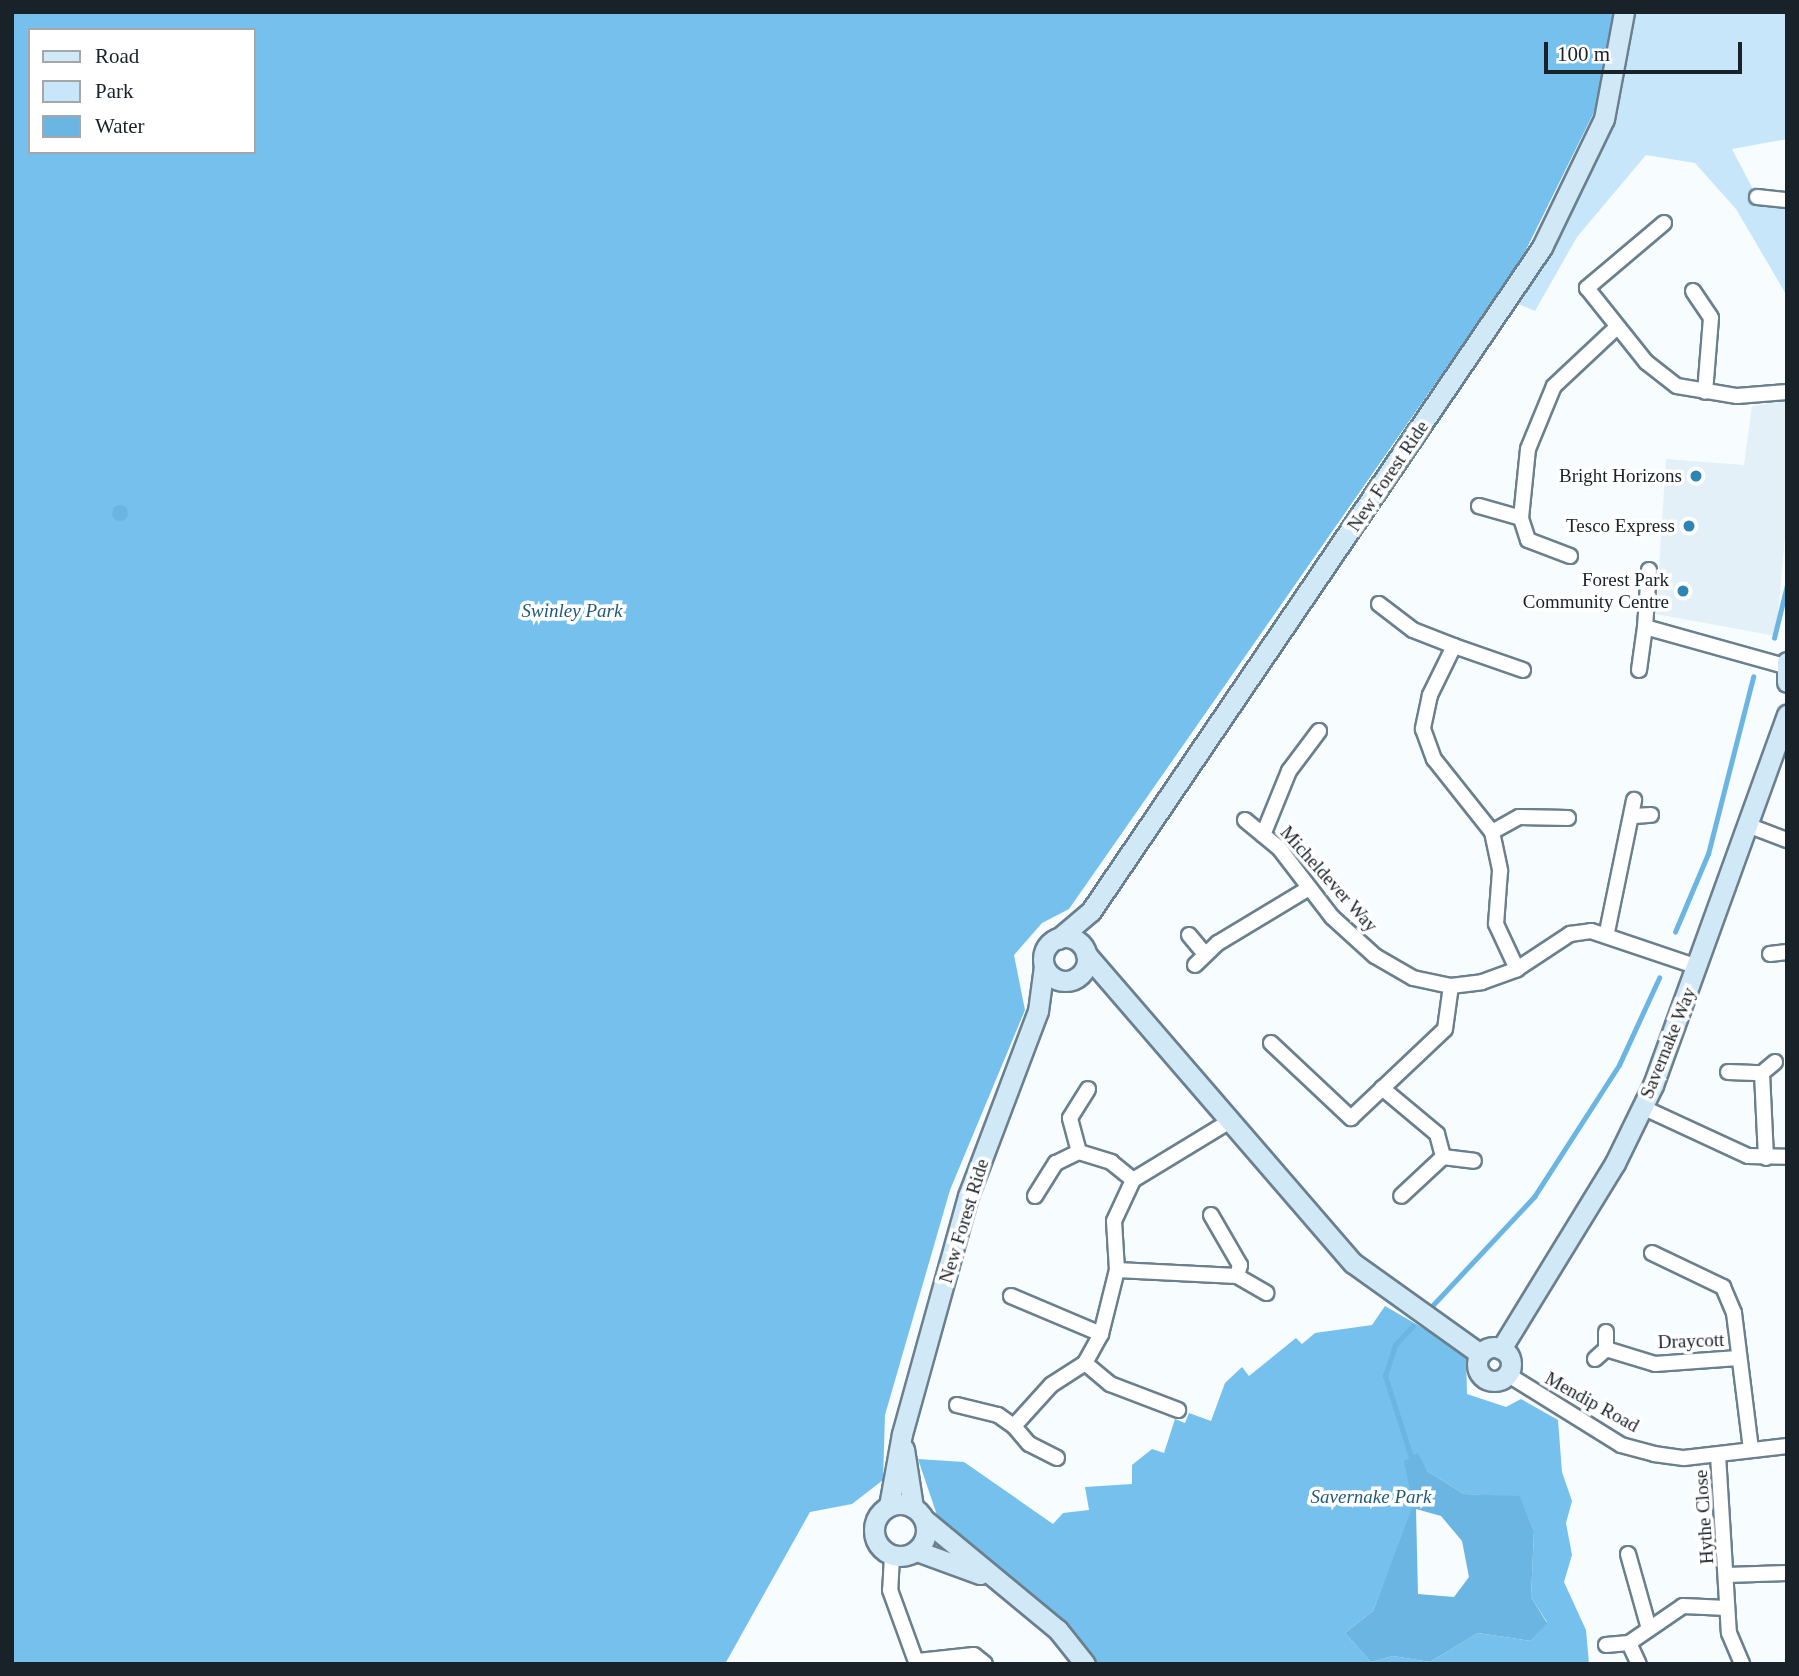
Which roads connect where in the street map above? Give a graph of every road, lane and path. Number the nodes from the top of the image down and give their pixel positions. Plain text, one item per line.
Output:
1 (1624, 12) edge
2 (1757, 197) dead end
3 (1787, 200) edge
4 (1664, 223) dead end
5 (1693, 291) dead end
6 (1617, 327) junction
7 (1705, 392) junction
8 (1787, 392) edge
9 (1479, 506) dead end
10 (1521, 518) junction
11 (1570, 556) dead end
12 (1649, 570) dead end
13 (1379, 604) dead end
14 (1645, 627) junction
15 (1454, 646) junction
16 (1523, 670) dead end
17 (1639, 670) dead end
18 (1786, 670) edge
19 (1787, 714) edge
20 (1319, 731) dead end
21 (1634, 800) dead end
22 (1651, 815) dead end
23 (1635, 816) junction
24 (1568, 818) dead end
25 (1245, 820) dead end
26 (1751, 827) junction
27 (1492, 832) junction
28 (1263, 835) junction
29 (1787, 840) edge
30 (1309, 888) junction
31 (1091, 911) junction
32 (1607, 932) junction
33 (1189, 935) dead end
34 (1058, 939) junction
35 (1086, 952) junction
36 (1787, 952) edge
37 (1205, 954) junction
38 (1770, 954) dead end
39 (1195, 965) dead end
40 (1044, 967) junction
41 (1698, 967) junction
42 (1517, 969) junction
43 (1076, 978) junction
44 (1451, 986) junction
45 (1115, 990) junction
46 (1038, 1011) junction
47 (1271, 1043) dead end
48 (1776, 1062) dead end
49 (1728, 1072) dead end
50 (1762, 1073) junction
51 (1382, 1088) junction
52 (1088, 1089) dead end
53 (1643, 1107) junction
54 (1230, 1121) junction
55 (1079, 1152) junction
56 (1443, 1157) junction
57 (1787, 1157) edge
58 (1766, 1158) junction
59 (1474, 1161) dead end
60 (1133, 1180) junction
61 (1035, 1196) dead end
62 (1401, 1196) dead end
63 (1211, 1215) dead end
64 (1651, 1253) dead end
65 (1117, 1270) junction
66 (1237, 1276) junction
67 (1266, 1293) dead end
68 (1011, 1296) dead end
69 (1606, 1332) dead end
70 (1101, 1334) junction
71 (1501, 1349) junction
72 (1480, 1354) junction
73 (1738, 1358) junction
74 (1085, 1363) junction
75 (1507, 1374) junction
76 (957, 1405) dead end
77 (1178, 1410) dead end
78 (1014, 1426) junction
79 (902, 1434) junction
80 (1787, 1446) edge
81 (1751, 1448) junction
82 (1718, 1455) junction
83 (1057, 1458) dead end
84 (888, 1506) junction
85 (919, 1513) junction
86 (917, 1551) junction
87 (1628, 1554) dead end
88 (892, 1556) junction
89 (1787, 1573) edge
90 (1727, 1575) junction
91 (1000, 1583) junction
92 (1727, 1608) junction
93 (1647, 1625) junction
94 (1629, 1643) junction
95 (1606, 1645) dead end
96 (918, 1662) edge
97 (985, 1664) edge
98 (1085, 1664) edge
99 (1639, 1664) edge
100 (1742, 1664) edge

1 - 31 main road, New Forest Ride
2 - 3 street
4 - 6 street
5 - 7 street
6 - 7 street
6 - 10 street
7 - 8 street
9 - 10 street
10 - 11 street
12 - 14 street
13 - 15 street
14 - 17 street
14 - 18 street
15 - 16 street
15 - 27 street
19 - 26 main road, Savernake Way
20 - 28 street
21 - 23 street
22 - 23 street
23 - 32 street
24 - 27 street
25 - 28 street, Micheldever Way
26 - 29 street
26 - 41 main road, Savernake Way
27 - 42 street
28 - 30 street, Micheldever Way
30 - 37 street
30 - 44 street, Micheldever Way
31 - 34 main road, New Forest Ride
31 - 35 main road, New Forest Ride
32 - 41 street, Micheldever Way
32 - 42 street, Micheldever Way
33 - 37 street
34 - 35 main road
34 - 40 main road, New Forest Ride
35 - 43 main road, New Forest Ride
35 - 45 main road
36 - 38 street
37 - 39 street
40 - 43 main road
40 - 46 main road, New Forest Ride
41 - 53 main road, Savernake Way
42 - 44 street, Micheldever Way
43 - 45 main road
43 - 46 main road, New Forest Ride
44 - 51 street
45 - 54 main road
46 - 79 main road, New Forest Ride
47 - 51 street
48 - 50 street
49 - 50 street
50 - 58 street
51 - 56 street
52 - 55 street
53 - 58 street
53 - 71 main road, Savernake Way
54 - 60 street
54 - 72 main road
55 - 60 street
55 - 61 street
56 - 59 street
56 - 62 street
57 - 58 street
60 - 65 street
63 - 66 street
64 - 73 street, Draycott
65 - 66 street
65 - 70 street
66 - 67 street
68 - 70 street
69 - 73 street, Draycott
70 - 74 street
71 - 72 main road
71 - 75 main road
72 - 75 main road
73 - 81 street, Draycott
74 - 77 street
74 - 78 street
75 - 82 street, Mendip Road
76 - 78 street
78 - 83 street
79 - 84 main road, New Forest Ride
79 - 85 main road, New Forest Ride
80 - 81 street, Mendip Road
81 - 82 street, Mendip Road
82 - 90 street, Hythe Close
84 - 85 main road
84 - 88 main road, New Forest Ride
85 - 86 main road, New Forest Ride
85 - 91 main road
86 - 88 main road
86 - 91 main road
87 - 93 street
88 - 96 street
89 - 90 street, Hythe Close
90 - 92 street, Hythe Close
91 - 98 main road
92 - 93 street
92 - 100 street, Hythe Close
93 - 94 street
94 - 95 street
94 - 99 street
96 - 97 street

